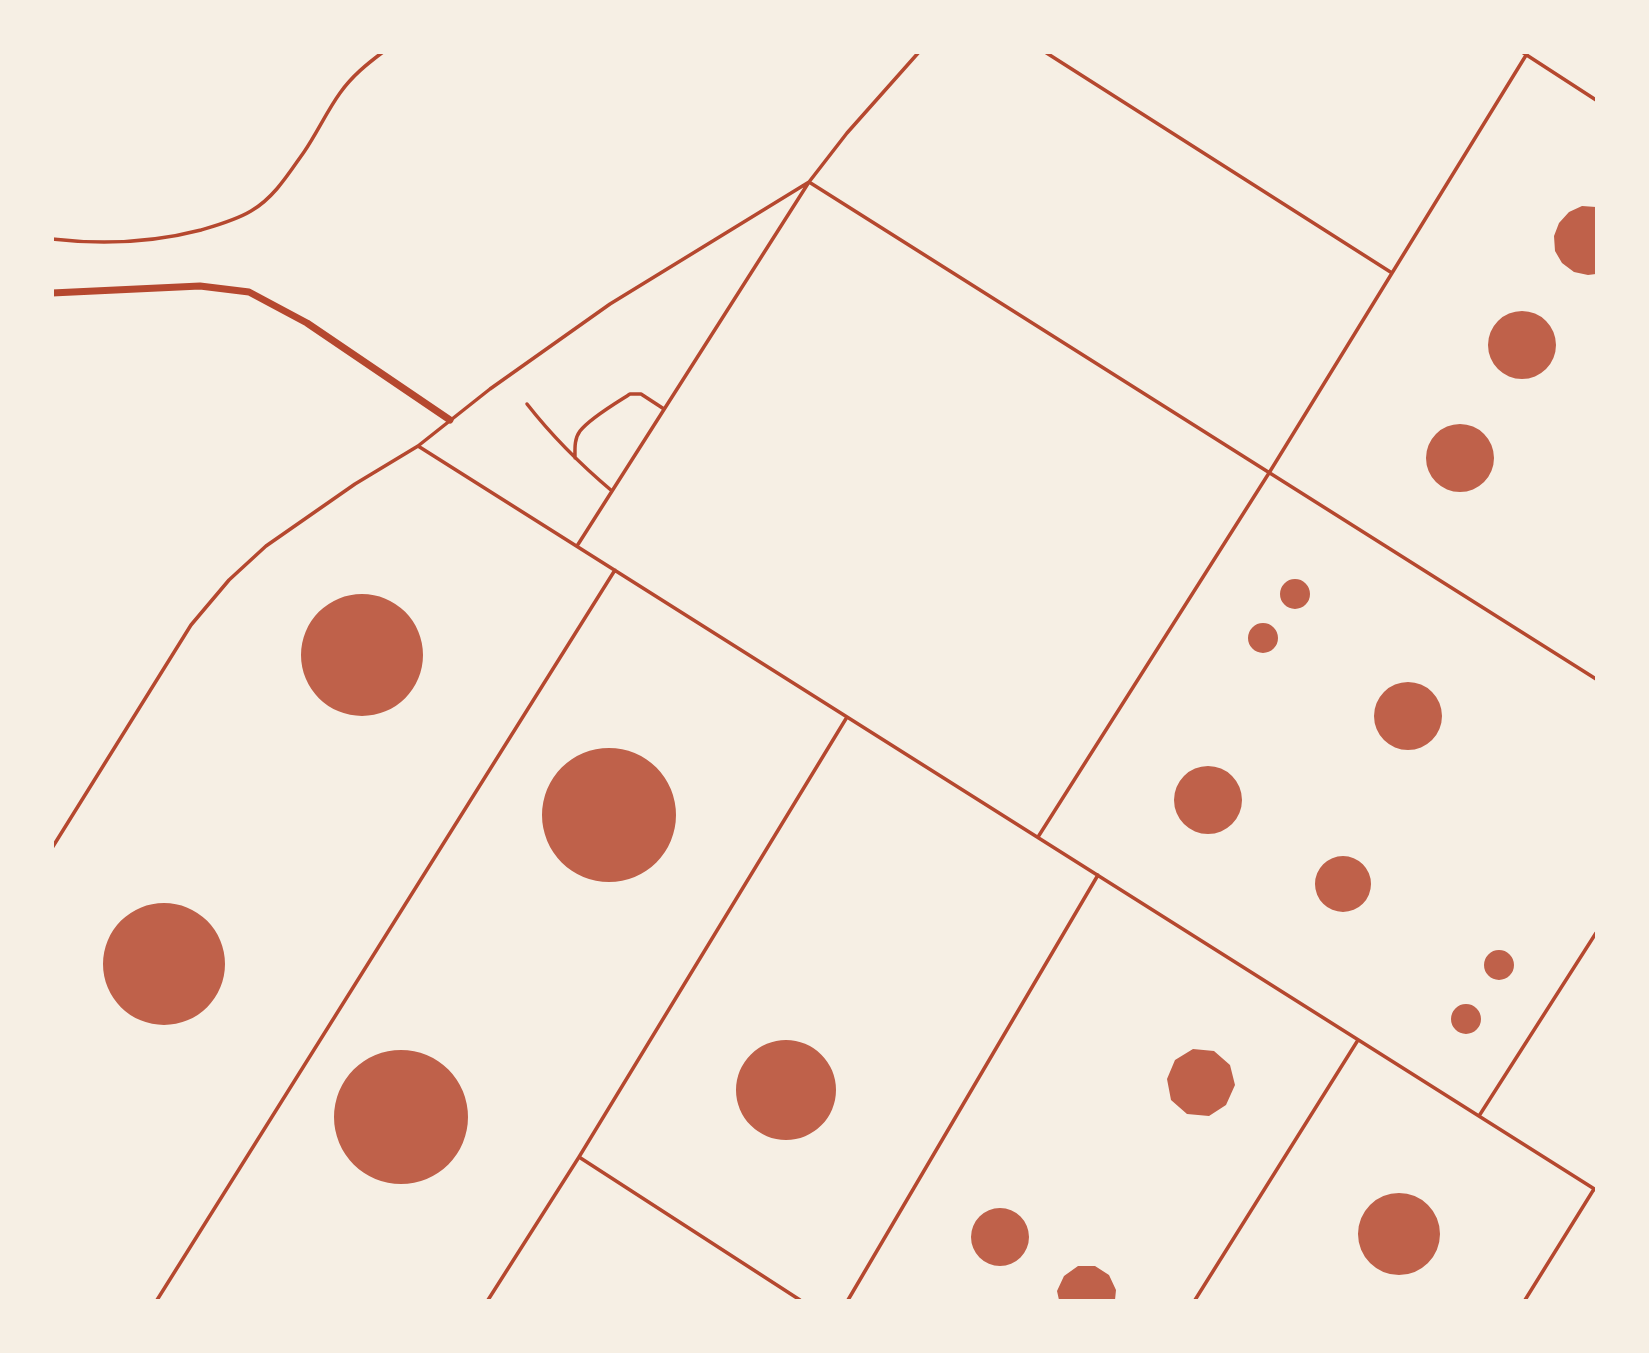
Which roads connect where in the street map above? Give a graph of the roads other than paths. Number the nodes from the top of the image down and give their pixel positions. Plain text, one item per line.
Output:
1 (383, 52) edge
2 (919, 52) edge
3 (1045, 52) edge
4 (1526, 53) edge
5 (1597, 100) edge
6 (809, 182) junction
7 (52, 239) edge
8 (1392, 273) junction
9 (52, 293) edge
10 (527, 404) dead end
11 (664, 410) junction
12 (450, 420) junction
13 (418, 446) junction
14 (575, 458) junction
15 (1269, 472) junction
16 (612, 491) junction
17 (577, 546) junction
18 (615, 570) junction
19 (1597, 679) edge
20 (847, 716) junction
21 (1038, 838) junction
22 (52, 848) edge
23 (1098, 875) junction
24 (1597, 933) edge
25 (1358, 1040) junction
26 (1479, 1116) junction
27 (579, 1157) junction
28 (1595, 1190) edge
29 (157, 1300) edge
30 (488, 1300) edge
31 (800, 1300) edge
32 (848, 1300) edge
33 (1195, 1300) edge
34 (1525, 1300) edge

1 - 7 lane
2 - 6 lane
3 - 8 lane
4 - 5 lane
4 - 8 lane
6 - 11 lane
6 - 12 lane
6 - 15 lane
8 - 15 lane
9 - 12 street
10 - 14 lane
11 - 14 lane
11 - 16 lane
12 - 13 lane
13 - 17 lane
13 - 22 lane
14 - 16 lane
15 - 19 lane
15 - 21 lane
16 - 17 lane
17 - 18 lane
18 - 20 lane
18 - 29 lane
20 - 21 lane
20 - 27 lane
21 - 23 lane
23 - 25 lane
23 - 32 lane
24 - 26 lane
25 - 26 lane
25 - 33 lane
26 - 28 lane
27 - 30 lane
27 - 31 lane
28 - 34 lane

